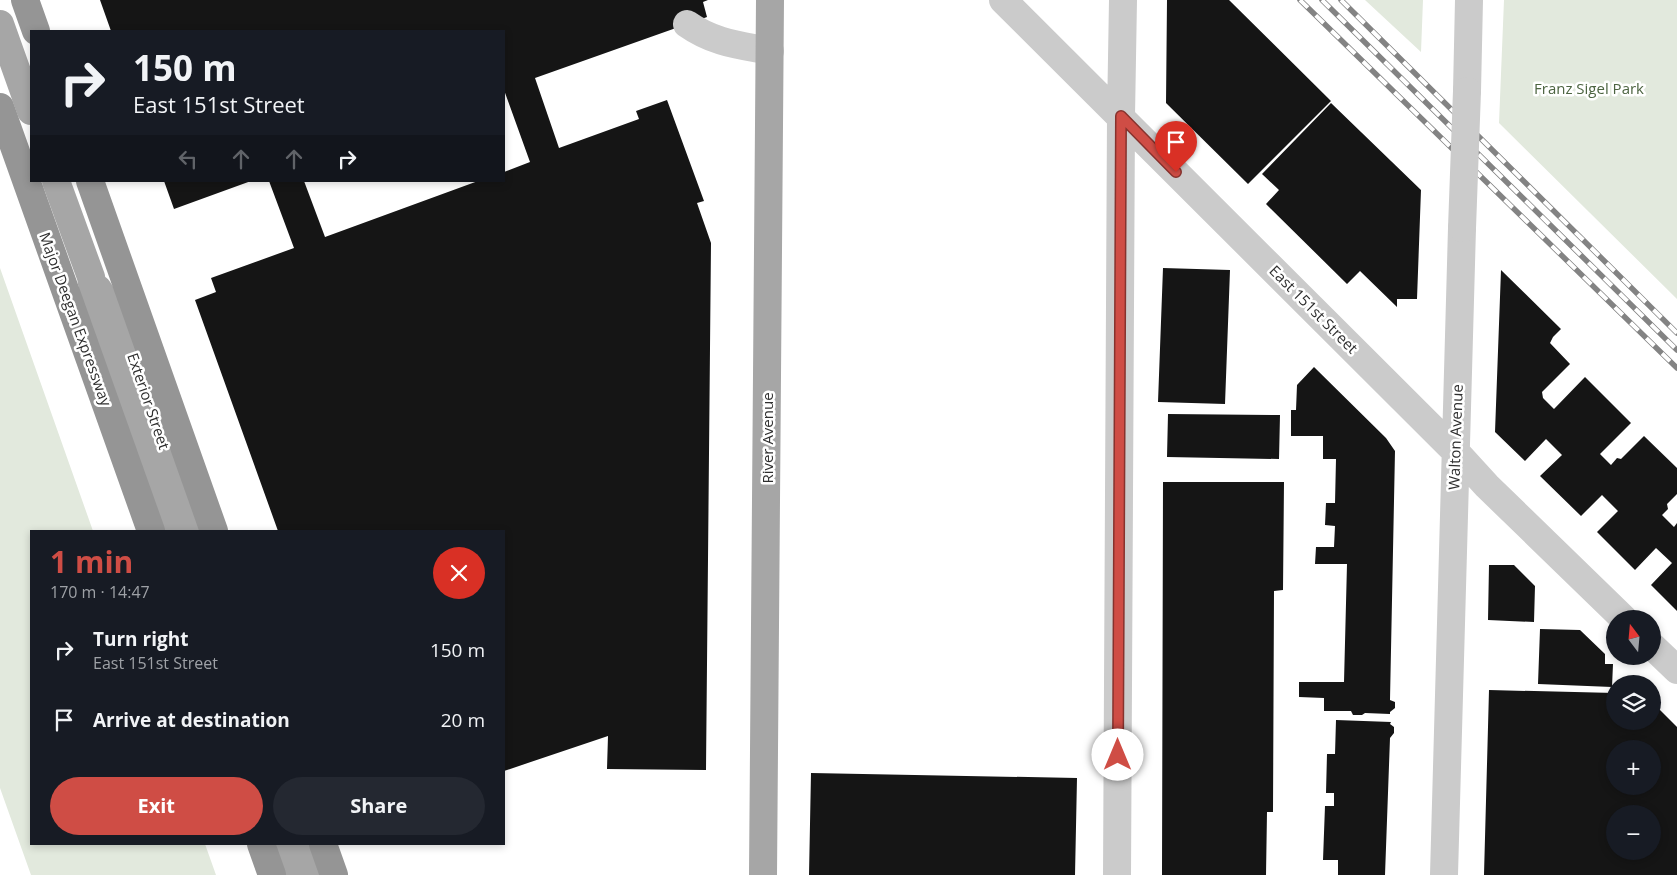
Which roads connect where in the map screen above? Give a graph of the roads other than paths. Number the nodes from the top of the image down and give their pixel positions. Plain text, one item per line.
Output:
1 (24, 0) edge
2 (770, 0) edge
3 (1003, 0) edge
4 (1124, 0) edge
5 (1469, 0) edge
6 (0, 24) edge
7 (688, 24) dead end
8 (36, 30) edge
9 (770, 51) junction
10 (0, 106) edge
11 (30, 108) edge
12 (1121, 116) junction
13 (56, 182) edge
14 (90, 182) edge
15 (91, 277) junction
16 (1455, 451) junction
17 (151, 530) edge
18 (171, 530) edge
19 (194, 530) edge
20 (214, 530) edge
21 (1615, 610) edge
22 (1661, 655) edge
23 (1677, 670) edge
24 (261, 845) edge
25 (283, 845) edge
26 (305, 845) edge
27 (323, 845) edge
28 (272, 875) edge
29 (294, 875) edge
30 (316, 875) edge
31 (334, 875) edge
32 (763, 875) edge
33 (1117, 875) edge
34 (1444, 875) edge

1 - 8 highway
2 - 9 main road, River Avenue
3 - 12 street, East 151st Street
4 - 12 street
5 - 16 street, Walton Avenue, bridge
6 - 11 main road
7 - 9 street
9 - 32 main road, River Avenue
10 - 17 highway, Major Deegan Expressway
12 - 16 street, East 151st Street
12 - 33 street
13 - 15 main road, Exterior Street
14 - 20 highway
15 - 18 main road, Exterior Street
15 - 19 main road, Exterior Street
16 - 21 street, East 151st Street
16 - 34 street, Walton Avenue
22 - 23 street
24 - 28 highway
25 - 29 main road
26 - 30 main road
27 - 31 highway

